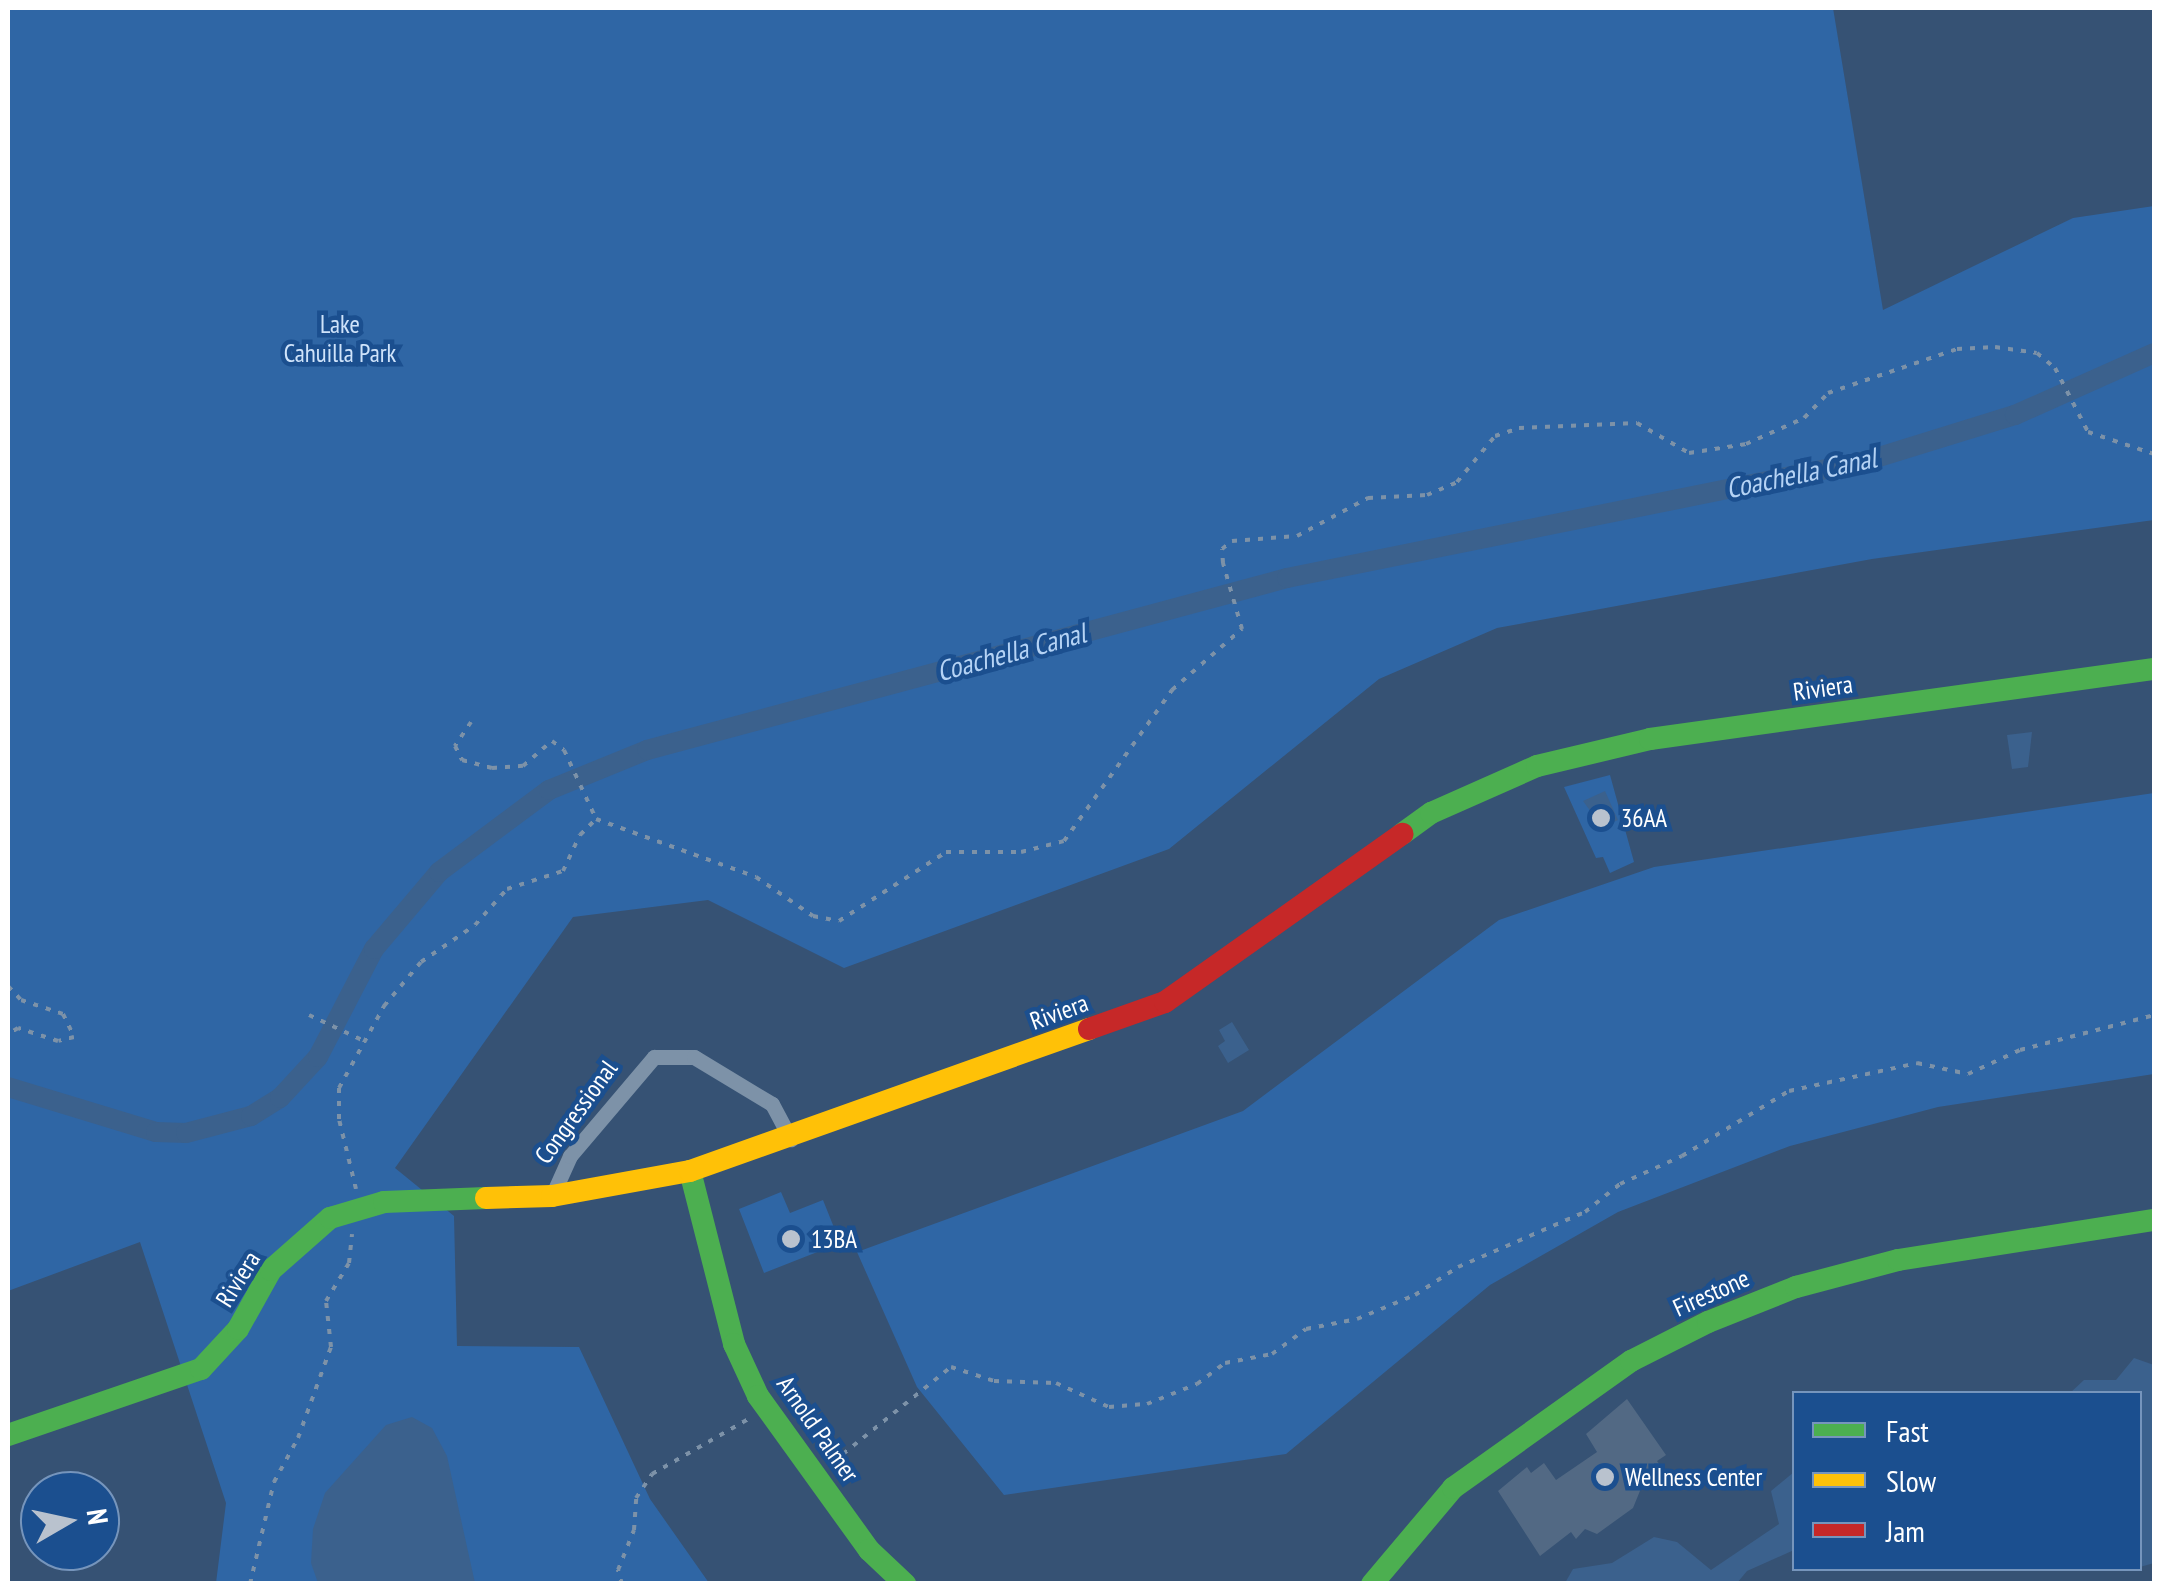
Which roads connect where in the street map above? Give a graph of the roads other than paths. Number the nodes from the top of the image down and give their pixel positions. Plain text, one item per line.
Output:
1 (2154, 669) edge
2 (791, 1138) junction
3 (690, 1171) junction
4 (552, 1196) junction
5 (2154, 1220) edge
6 (8, 1435) edge
7 (905, 1584) edge
8 (1372, 1584) edge

1 - 2 street, Riviera
2 - 3 street, Riviera
2 - 4 street, Congressional
3 - 4 street, Riviera
3 - 7 street, Arnold Palmer
4 - 6 street, Riviera
5 - 8 street, Firestone

